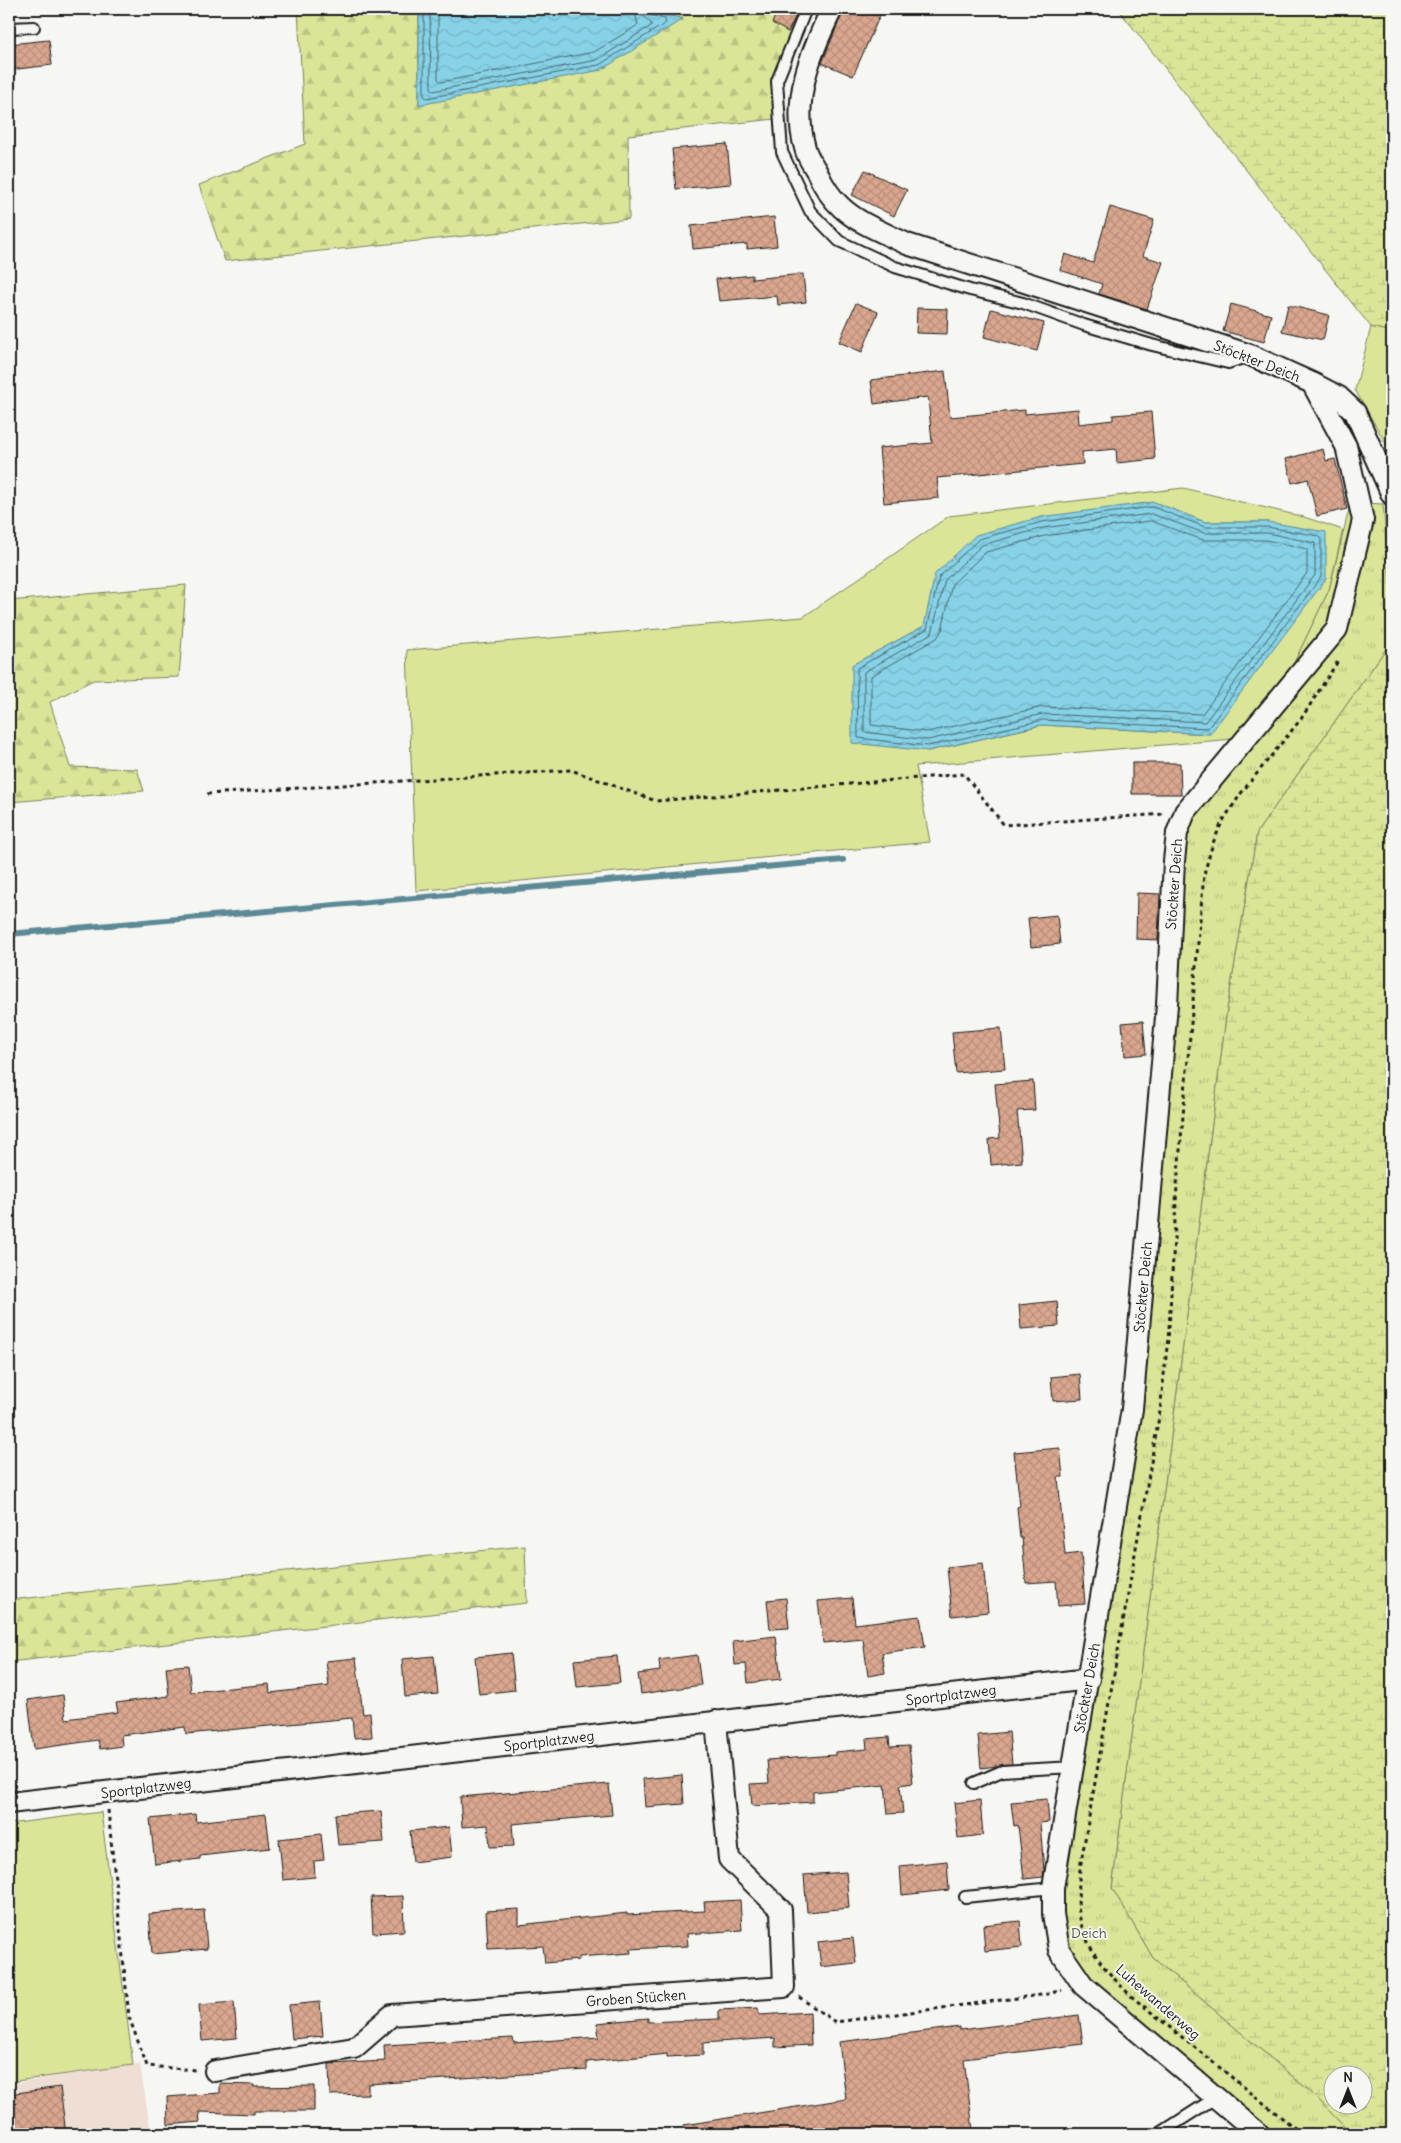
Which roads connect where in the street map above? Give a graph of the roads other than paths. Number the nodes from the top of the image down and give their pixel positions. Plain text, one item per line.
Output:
1 (806, 9) edge
2 (832, 9) edge
3 (34, 27) dead end
4 (9, 28) edge
5 (1250, 355) junction
6 (1312, 383) junction
7 (1392, 495) edge
8 (1089, 1679) junction
9 (716, 1722) junction
10 (1074, 1767) junction
11 (974, 1783) dead end
12 (9, 1803) edge
13 (1053, 1888) junction
14 (965, 1897) dead end
15 (215, 2071) road end
16 (1215, 2098) junction
17 (1159, 2134) edge
18 (1259, 2134) edge

1 - 5 lane
2 - 5 street, Stöckter Deich
3 - 4 lane
5 - 6 street, Stöckter Deich
6 - 7 street
6 - 8 street, Stöckter Deich
8 - 9 street, Sportplatzweg
8 - 10 street, Stöckter Deich
9 - 12 street, Sportplatzweg
9 - 15 street, Groben Stücken
10 - 11 lane
10 - 13 street, Stöckter Deich
13 - 14 lane
13 - 16 street, Stöckter Deich
16 - 17 lane
16 - 18 street, Stöckter Deich

